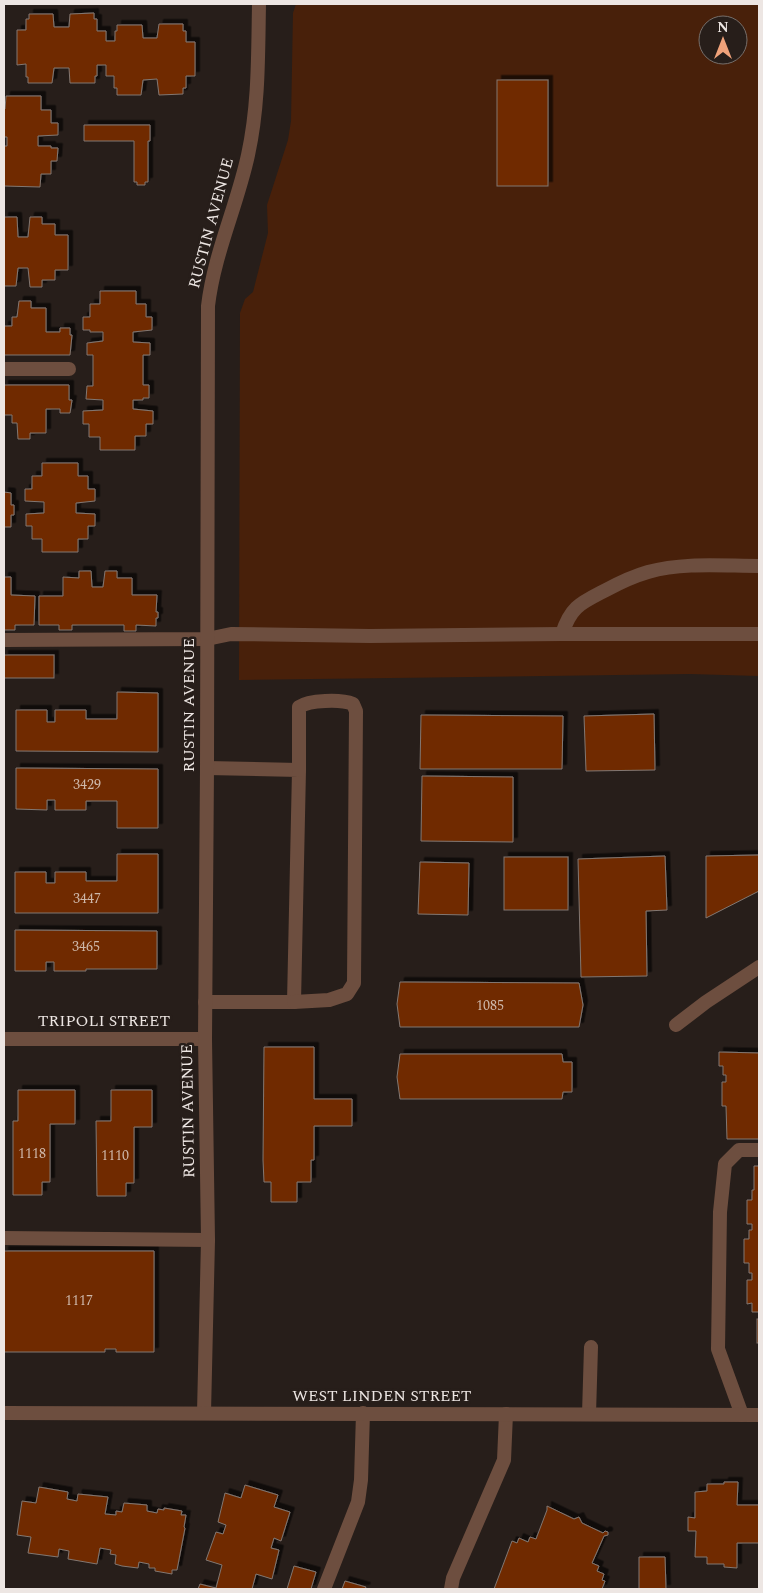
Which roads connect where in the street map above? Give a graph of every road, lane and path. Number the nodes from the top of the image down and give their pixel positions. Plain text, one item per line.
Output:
1 (259, 4) edge
2 (4, 369) edge
3 (69, 369) dead end
4 (759, 566) edge
5 (562, 634) junction
6 (759, 634) edge
7 (207, 639) junction
8 (4, 640) edge
9 (208, 768) junction
10 (299, 770) junction
11 (759, 968) edge
12 (205, 1002) junction
13 (294, 1002) junction
14 (676, 1025) dead end
15 (4, 1039) edge
16 (205, 1039) junction
17 (759, 1150) edge
18 (4, 1238) edge
19 (208, 1240) junction
20 (590, 1346) dead end
21 (4, 1413) edge
22 (204, 1413) junction
23 (363, 1414) junction
24 (506, 1414) junction
25 (588, 1414) junction
26 (742, 1415) junction
27 (759, 1415) edge
28 (324, 1589) edge
29 (451, 1589) edge

1 - 7 street, RUSTIN AVENUE
2 - 3 street
4 - 5 street
5 - 6 street
5 - 7 street
7 - 8 street
7 - 9 street, RUSTIN AVENUE
9 - 10 street
9 - 12 street, RUSTIN AVENUE
10 - 13 street
10 - 13 street
11 - 14 street
12 - 13 street
12 - 16 street, RUSTIN AVENUE
15 - 16 street, TRIPOLI STREET
16 - 19 street, RUSTIN AVENUE
17 - 26 street
18 - 19 street
19 - 22 street, RUSTIN AVENUE
20 - 25 street
21 - 22 street, WEST LINDEN STREET
22 - 23 street, WEST LINDEN STREET
23 - 24 street, WEST LINDEN STREET
23 - 28 street
24 - 25 street, WEST LINDEN STREET
24 - 29 street
25 - 26 street, WEST LINDEN STREET
26 - 27 street, WEST LINDEN STREET

